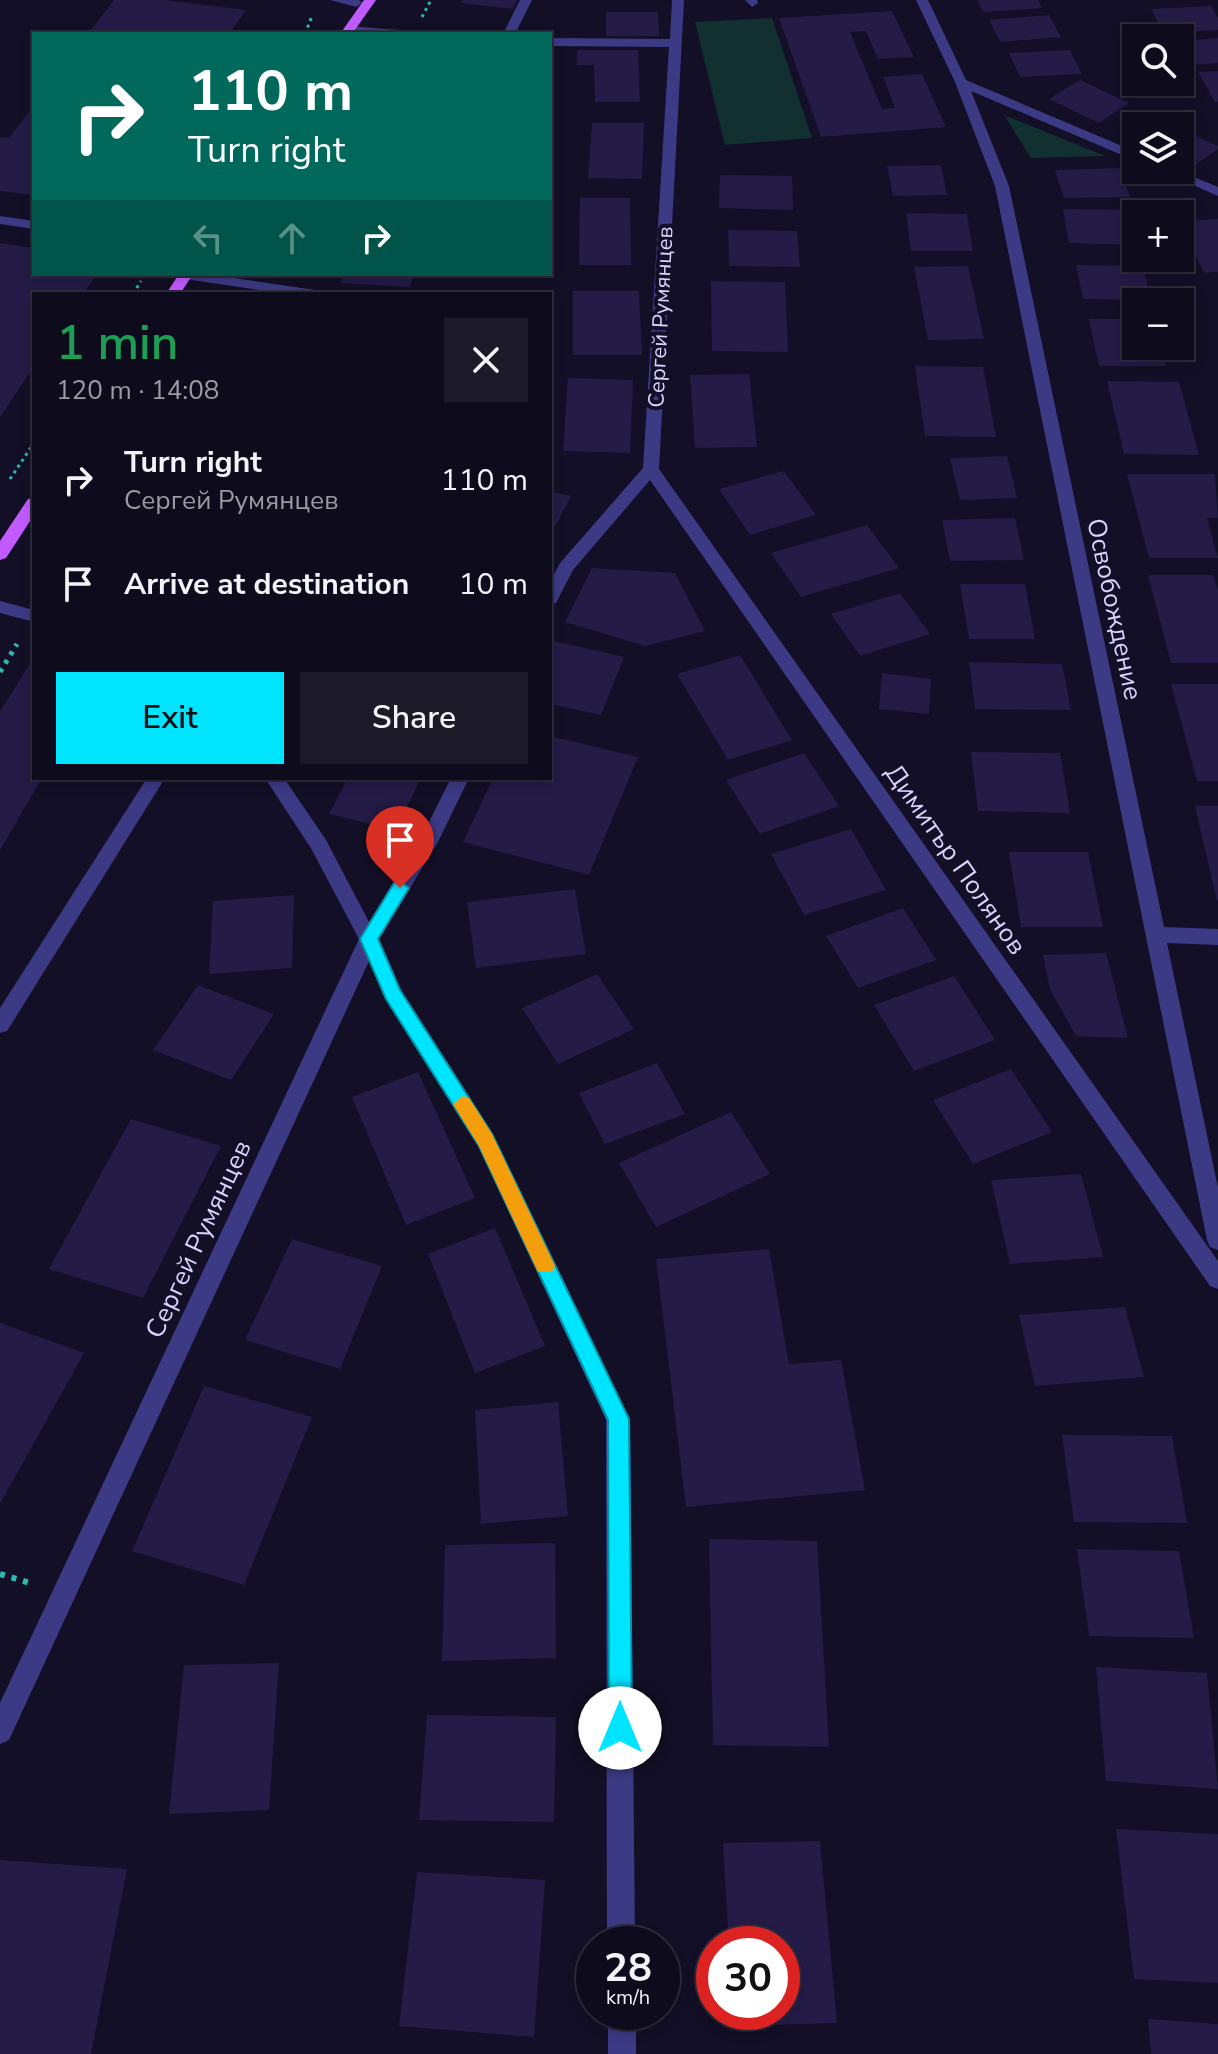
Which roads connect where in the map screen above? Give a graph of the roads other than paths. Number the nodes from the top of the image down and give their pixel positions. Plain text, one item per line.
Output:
1 (336, 0) edge
2 (526, 0) edge
3 (678, 0) edge
4 (922, 0) edge
5 (361, 1) edge
6 (348, 32) edge
7 (510, 32) edge
8 (552, 42) edge
9 (676, 43) junction
10 (961, 82) junction
11 (1122, 151) edge
12 (1194, 182) edge
13 (1218, 192) edge
14 (0, 220) edge
15 (32, 225) edge
16 (193, 276) edge
17 (301, 292) edge
18 (651, 469) junction
19 (32, 506) edge
20 (0, 554) edge
21 (552, 595) edge
22 (0, 607) edge
23 (32, 615) edge
24 (155, 780) edge
25 (275, 780) edge
26 (459, 780) edge
27 (1155, 935) junction
28 (1218, 937) edge
29 (369, 939) junction
30 (0, 1025) edge
31 (1218, 1240) edge
32 (1218, 1279) edge
33 (0, 1731) edge
34 (621, 1926) edge
35 (622, 2030) edge
36 (622, 2054) edge

1 - 5 street
2 - 7 street
3 - 9 street, Сергей Румянцев
4 - 10 street, Освобождение
5 - 6 main road
8 - 9 street
9 - 18 street, Сергей Румянцев
10 - 11 street
10 - 27 street, Освобождение
12 - 13 street
14 - 15 street
16 - 17 street
18 - 21 street
18 - 32 street, Димитър Полянов
19 - 20 main road
22 - 23 street
24 - 30 street
25 - 29 street
26 - 29 street, Сергей Румянцев
27 - 28 street
27 - 31 street, Освобождение
29 - 33 street, Сергей Румянцев
29 - 34 street
35 - 36 street

